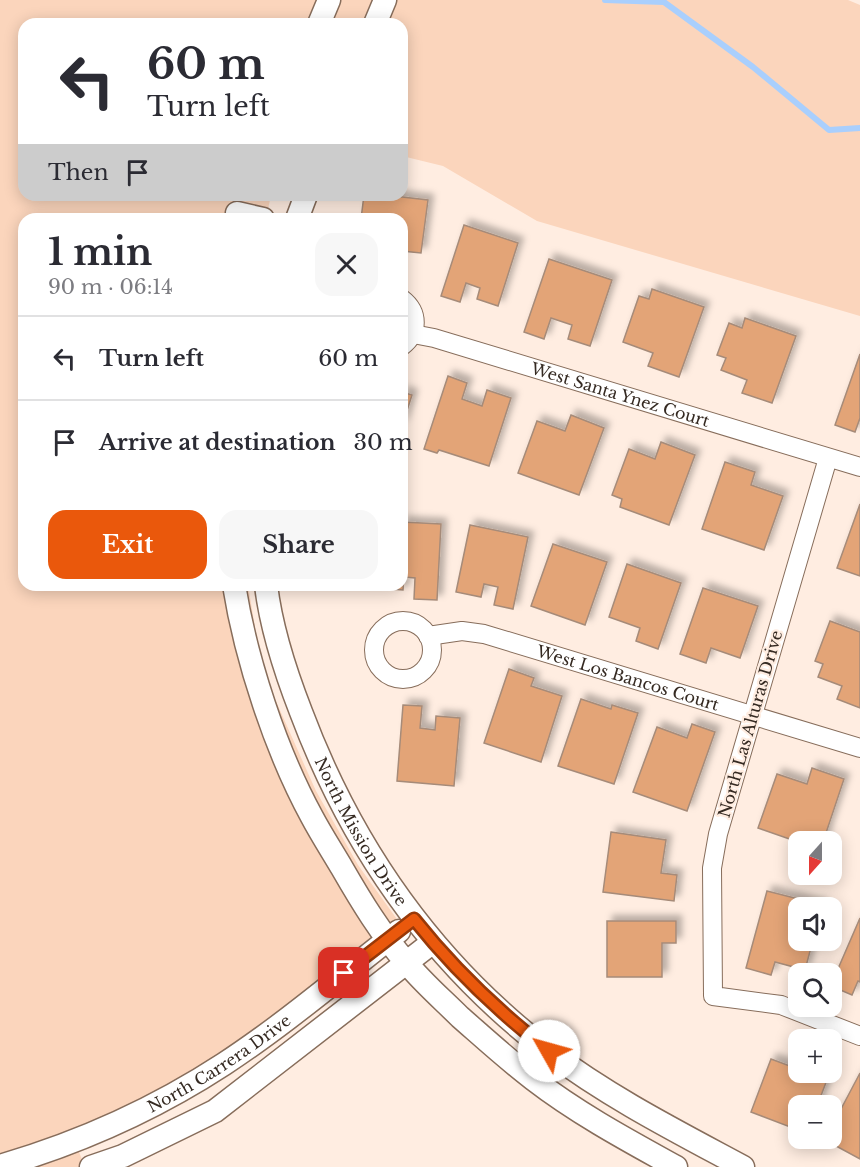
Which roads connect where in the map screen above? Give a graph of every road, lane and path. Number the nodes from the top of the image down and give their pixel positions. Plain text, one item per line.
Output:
1 (329, 0) edge
2 (385, 0) edge
3 (322, 18) edge
4 (378, 18) edge
5 (408, 304) edge
6 (408, 338) edge
7 (408, 340) edge
8 (828, 458) junction
9 (860, 467) edge
10 (235, 591) edge
11 (267, 591) edge
12 (428, 636) dead end
13 (752, 716) junction
14 (860, 748) edge
15 (414, 919) junction
16 (388, 939) junction
17 (433, 942) junction
18 (406, 963) junction
19 (860, 1036) edge
20 (89, 1135) junction
21 (95, 1165) edge
22 (0, 1166) edge
23 (676, 1167) edge
24 (743, 1167) edge

1 - 3 street
2 - 4 street
5 - 6 street, West Santa Ynez Court
7 - 8 street, West Santa Ynez Court
8 - 9 street, West Santa Ynez Court
8 - 13 street, North Las Alturas Drive
10 - 16 street, North Mission Drive
11 - 15 street, North Mission Drive
12 - 13 street, West Los Bancos Court
13 - 14 street, West Los Bancos Court
13 - 19 street, North Las Alturas Drive
15 - 16 street, North Carrera Drive
15 - 17 street, North Mission Drive
16 - 18 street, North Mission Drive
16 - 20 street, North Carrera Drive
17 - 18 street, North Carrera Drive
17 - 24 street, North Mission Drive
18 - 21 street, North Carrera Drive
18 - 23 street, North Mission Drive
20 - 21 street
20 - 22 street, North Carrera Drive

